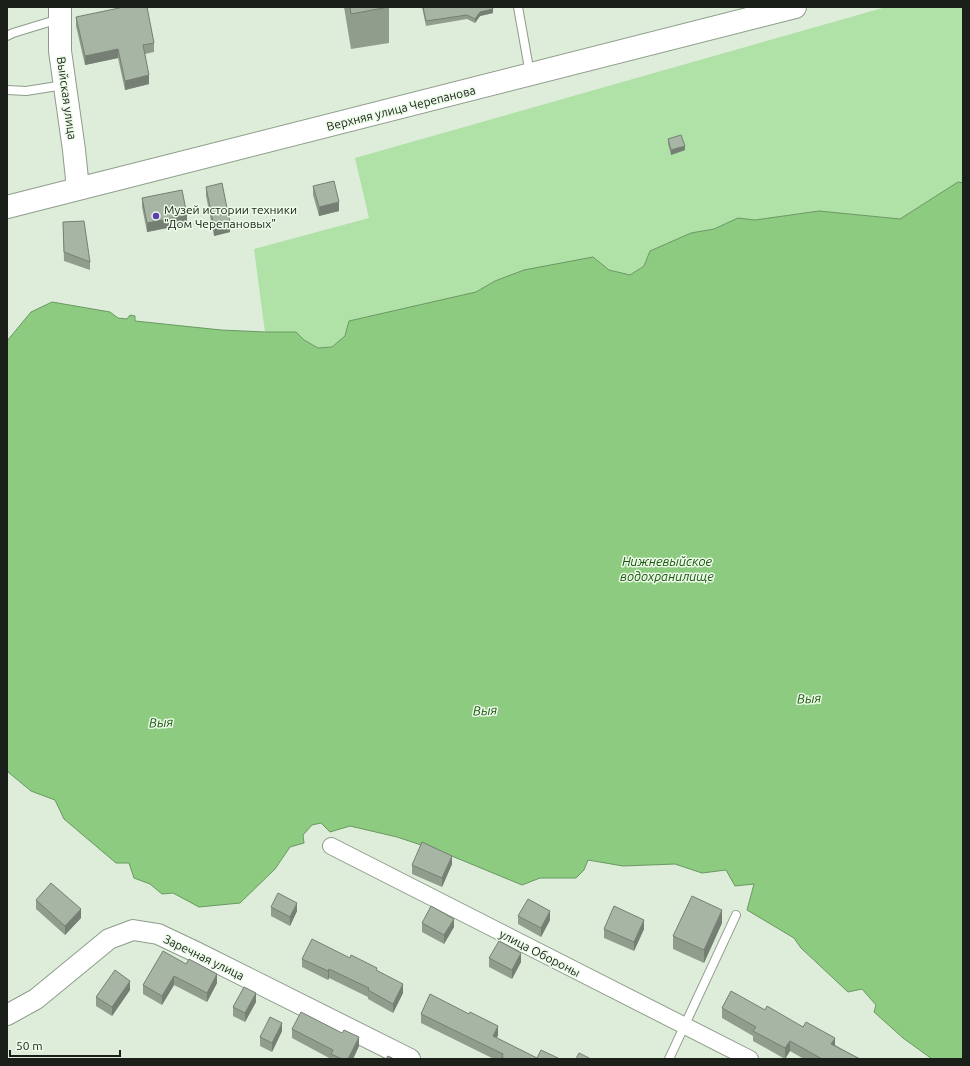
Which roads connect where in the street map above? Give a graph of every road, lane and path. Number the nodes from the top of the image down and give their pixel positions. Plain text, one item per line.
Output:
1 (518, 7) edge
2 (795, 7) edge
3 (60, 13) edge
4 (7, 36) edge
5 (530, 75) junction
6 (64, 85) junction
7 (7, 90) edge
8 (78, 189) junction
9 (7, 207) edge
10 (331, 846) dead end
11 (736, 915) dead end
12 (7, 1014) edge
13 (685, 1026) junction
14 (410, 1059) edge
15 (669, 1059) edge
16 (750, 1059) edge

1 - 5 lane
2 - 5 main road, Верхняя улица Черепанова
3 - 4 lane
3 - 6 main road, Выйская улица
5 - 8 main road, Верхняя улица Черепанова
6 - 7 lane
6 - 8 main road, Выйская улица
8 - 9 main road, Верхняя улица Черепанова
10 - 13 street, улица Обороны
11 - 13 lane
12 - 14 street, Заречная улица
13 - 15 lane
13 - 16 street, улица Обороны

